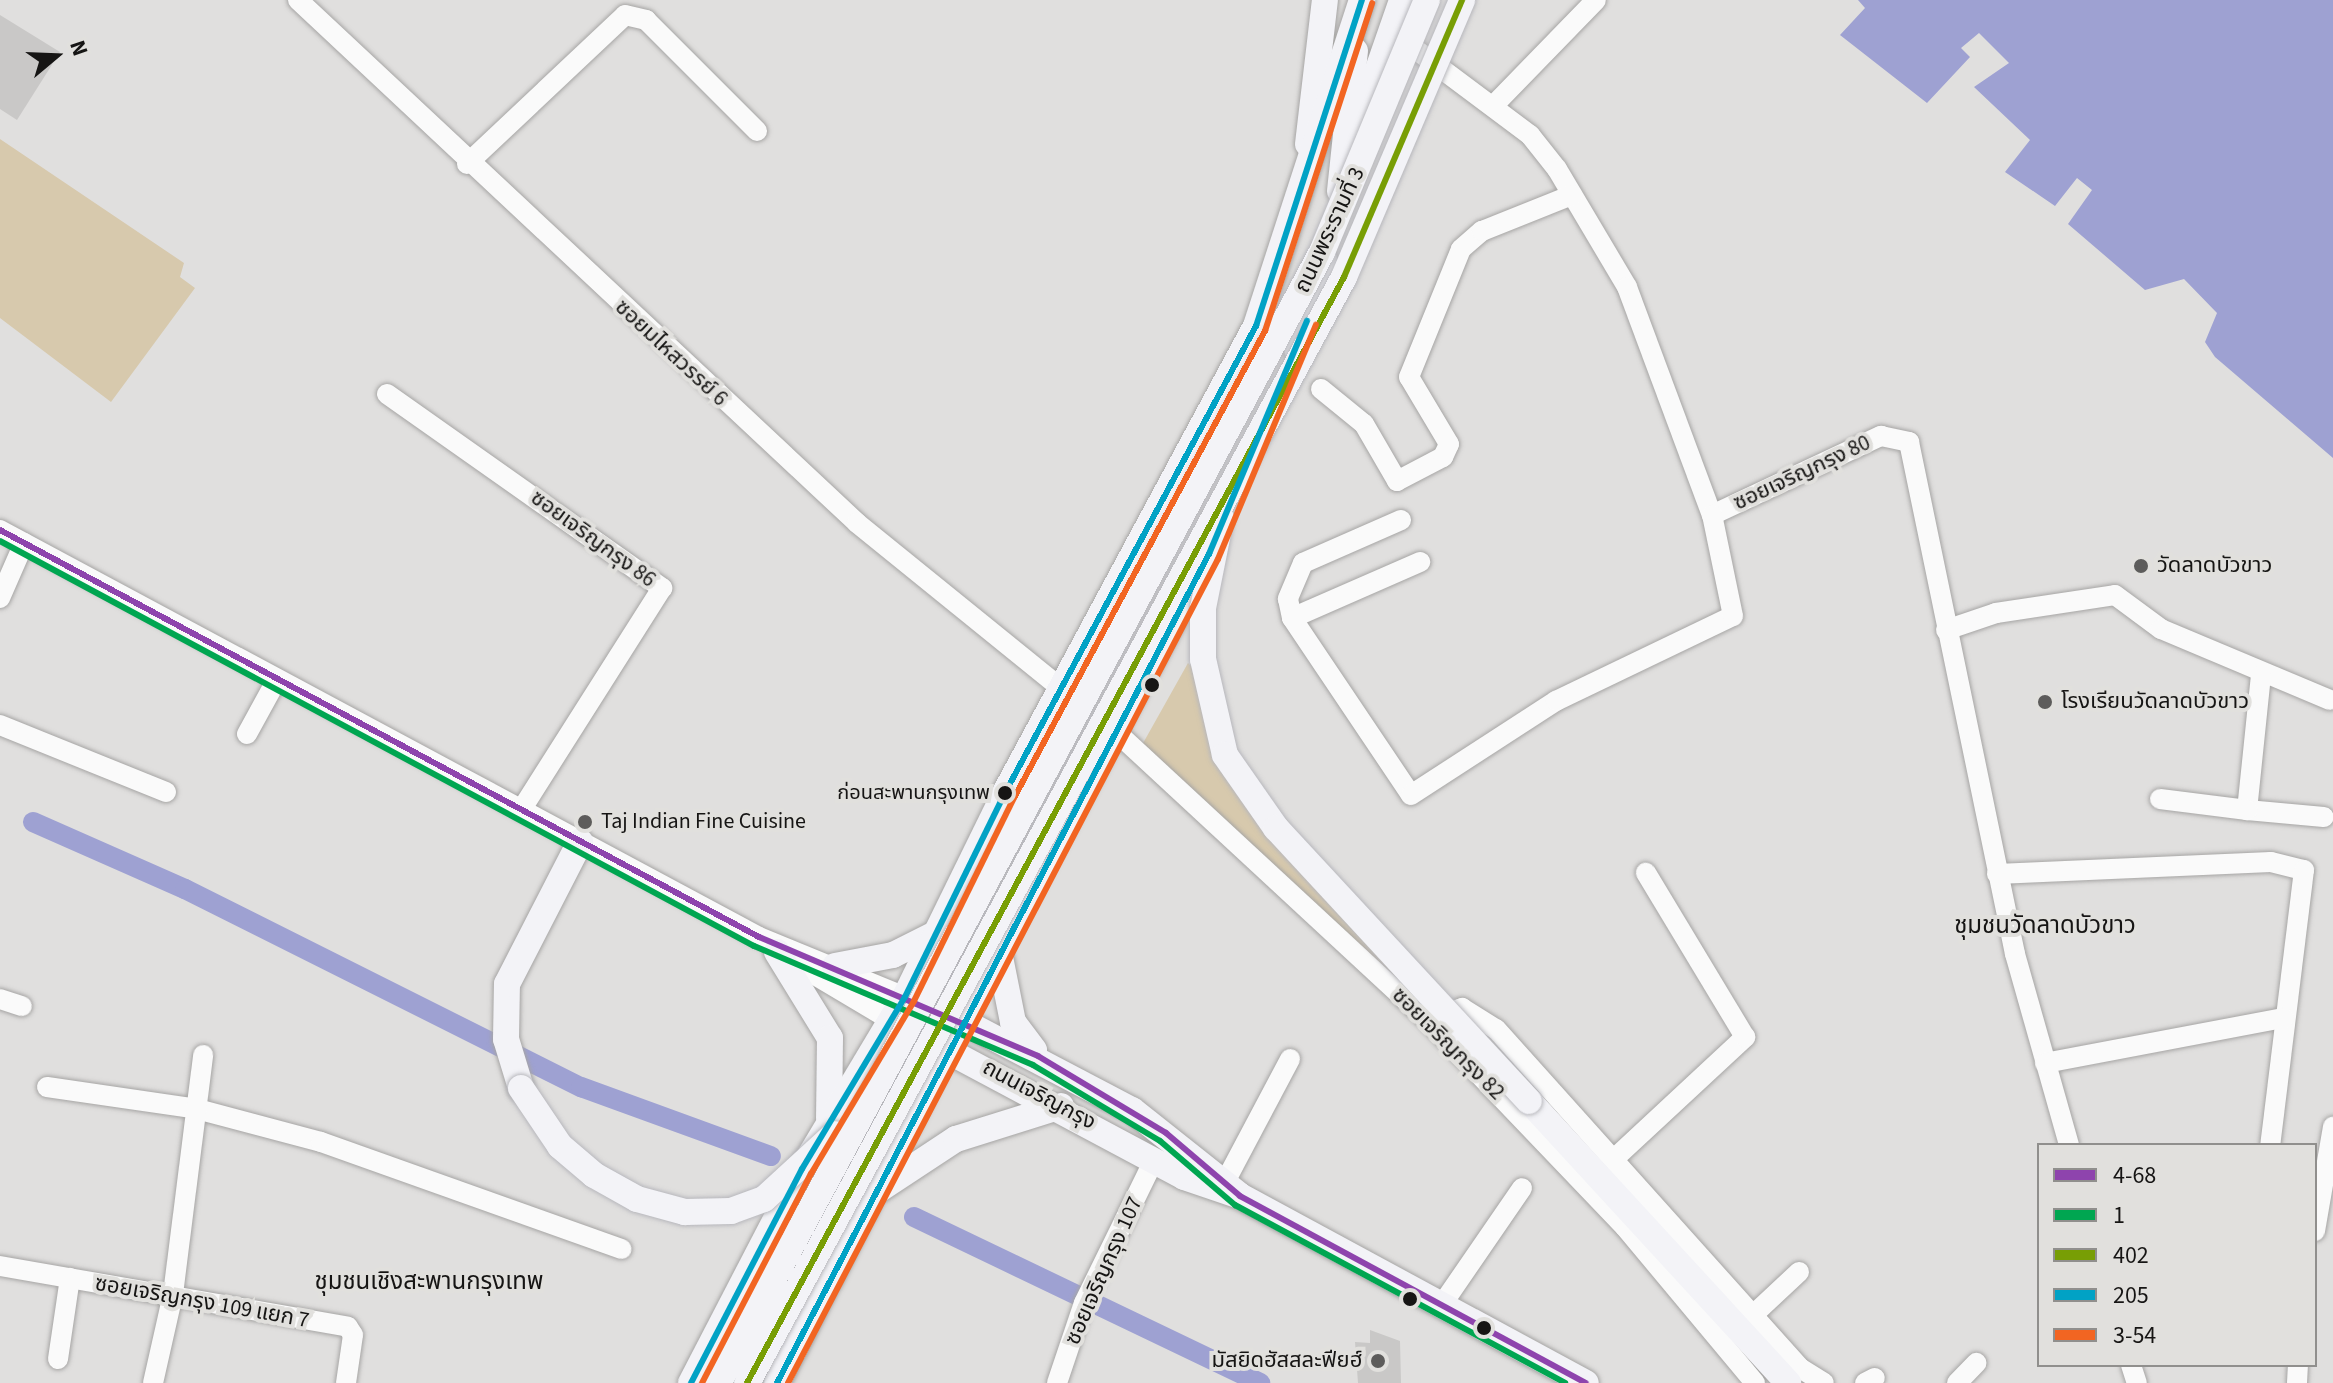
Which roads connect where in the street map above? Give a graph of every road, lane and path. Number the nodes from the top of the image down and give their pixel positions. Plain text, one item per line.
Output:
1 (298, 0) edge
2 (1325, 0) edge
3 (1362, 0) edge
4 (1402, 0) edge
5 (1427, 0) edge
6 (1462, 0) edge
7 (1596, 0) edge
8 (1392, 32) junction
9 (1354, 35) junction
10 (1494, 105) junction
11 (757, 131) dead end
12 (1348, 155) junction
13 (467, 164) junction
14 (1309, 168) junction
15 (1572, 195) junction
16 (1321, 389) dead end
17 (387, 394) dead end
18 (1230, 480) junction
19 (1712, 515) junction
20 (1401, 520) dead end
21 (0, 530) edge
22 (24, 543) junction
23 (1420, 562) dead end
24 (0, 598) edge
25 (1292, 618) junction
26 (1946, 630) junction
27 (2261, 675) junction
28 (276, 681) junction
29 (1061, 688) junction
30 (2330, 700) dead end
31 (0, 725) edge
32 (1114, 730) junction
33 (247, 734) dead end
34 (166, 792) dead end
35 (2160, 799) dead end
36 (521, 810) junction
37 (2247, 810) junction
38 (2324, 817) dead end
39 (580, 842) junction
40 (1646, 873) dead end
41 (1997, 874) junction
42 (937, 933) junction
43 (768, 945) junction
44 (998, 947) junction
45 (835, 966) junction
46 (905, 997) junction
47 (0, 999) edge
48 (22, 1006) dead end
49 (2284, 1018) junction
50 (963, 1019) junction
51 (892, 1021) junction
52 (1429, 1022) junction
53 (949, 1047) junction
54 (203, 1055) dead end
55 (1038, 1056) junction
56 (1290, 1059) dead end
57 (2045, 1063) junction
58 (47, 1087) dead end
59 (868, 1095) junction
60 (1061, 1106) junction
61 (197, 1109) junction
62 (829, 1126) junction
63 (2333, 1127) edge
64 (2068, 1143) edge
65 (2270, 1143) edge
66 (1615, 1158) junction
67 (1154, 1160) junction
68 (1233, 1188) junction
69 (1522, 1188) dead end
70 (872, 1194) junction
71 (2317, 1219) edge
72 (769, 1241) junction
73 (622, 1249) dead end
74 (0, 1266) edge
75 (1799, 1272) dead end
76 (70, 1278) junction
77 (827, 1284) junction
78 (173, 1294) junction
79 (1441, 1306) junction
80 (1753, 1315) junction
81 (58, 1359) dead end
82 (1976, 1363) dead end
83 (153, 1383) edge
84 (346, 1383) edge
85 (691, 1383) edge
86 (718, 1383) edge
87 (747, 1383) edge
88 (777, 1383) edge
89 (1057, 1383) edge
90 (1586, 1383) edge
91 (1755, 1383) edge
92 (1788, 1383) edge
93 (1824, 1383) edge
94 (1957, 1383) edge

1 - 13 street, ซอยมไหสวรรย์ 6
2 - 14 main road
3 - 9 main road
4 - 8 main road
5 - 59 main road, ถนนพระรามที่ 3, bridge
6 - 18 main road, ถนนพระรามที่ 3, bridge
7 - 10 street
8 - 10 street, ซอยเจริญกรุง 80
8 - 12 main road
9 - 12 main road
9 - 14 main road
10 - 15 street, ซอยเจริญกรุง 80
11 - 13 street
12 - 32 main road
13 - 29 street, ซอยมไหสวรรย์ 6
14 - 29 main road
15 - 16 street
15 - 19 street, ซอยเจริญกรุง 80
17 - 36 street, ซอยเจริญกรุง 86
18 - 87 main road, ถนนพระรามที่ 3, bridge
18 - 92 main road, bridge
19 - 25 street
19 - 26 street, ซอยเจริญกรุง 80
20 - 25 street
21 - 22 street, ถนนเจริญกรุง
22 - 24 street
22 - 28 street, ถนนเจริญกรุง
23 - 25 street
26 - 27 street
26 - 41 street, ซอยเจริญกรุง 80
27 - 30 street
27 - 37 street
28 - 33 street
28 - 36 street, ถนนเจริญกรุง
29 - 42 main road
31 - 34 street
32 - 44 main road
32 - 52 street, ซอยเจริญกรุง 82
35 - 37 street
36 - 39 street, ถนนเจริญกรุง
37 - 38 street
39 - 43 street, ถนนเจริญกรุง
39 - 59 main road, bridge
40 - 66 street
41 - 49 street
41 - 57 street, ซอยเจริญกรุง 80
42 - 45 main road
42 - 46 main road
43 - 45 street, ถนนเจริญกรุง
43 - 51 street, ถนนเจริญกรุง
43 - 62 main road
44 - 50 main road
44 - 55 main road
45 - 46 street, ถนนเจริญกรุง
46 - 50 main road, ถนนเจริญกรุง
46 - 51 main road
47 - 48 street
49 - 57 street
49 - 65 street
50 - 53 main road
50 - 55 main road, ถนนเจริญกรุง
51 - 53 main road, ถนนเจริญกรุง
51 - 62 main road
52 - 66 street
52 - 91 street, ซอยเจริญกรุง 82
53 - 60 main road, ถนนเจริญกรุง
53 - 70 main road
54 - 61 street
55 - 68 main road, ถนนเจริญกรุง
56 - 68 street
57 - 64 street, ซอยเจริญกรุง 80
58 - 61 street
59 - 86 main road, ถนนพระรามที่ 3, bridge
60 - 67 main road, ถนนเจริญกรุง
60 - 70 main road
61 - 73 street
61 - 78 street
62 - 72 main road
63 - 71 street
66 - 80 street
67 - 68 main road, ถนนเจริญกรุง
67 - 89 street, ซอยเจริญกรุง 107
68 - 79 main road, ถนนเจริญกรุง
69 - 79 street
70 - 77 main road
72 - 77 main road
72 - 85 main road
74 - 76 street, ซอยเจริญกรุง 109 แยก 7
75 - 80 street
76 - 78 street, ซอยเจริญกรุง 109 แยก 7
76 - 81 street
77 - 88 main road
78 - 83 street
78 - 84 street, ซอยเจริญกรุง 109 แยก 7
79 - 90 main road, ถนนเจริญกรุง
80 - 93 street
82 - 94 street

